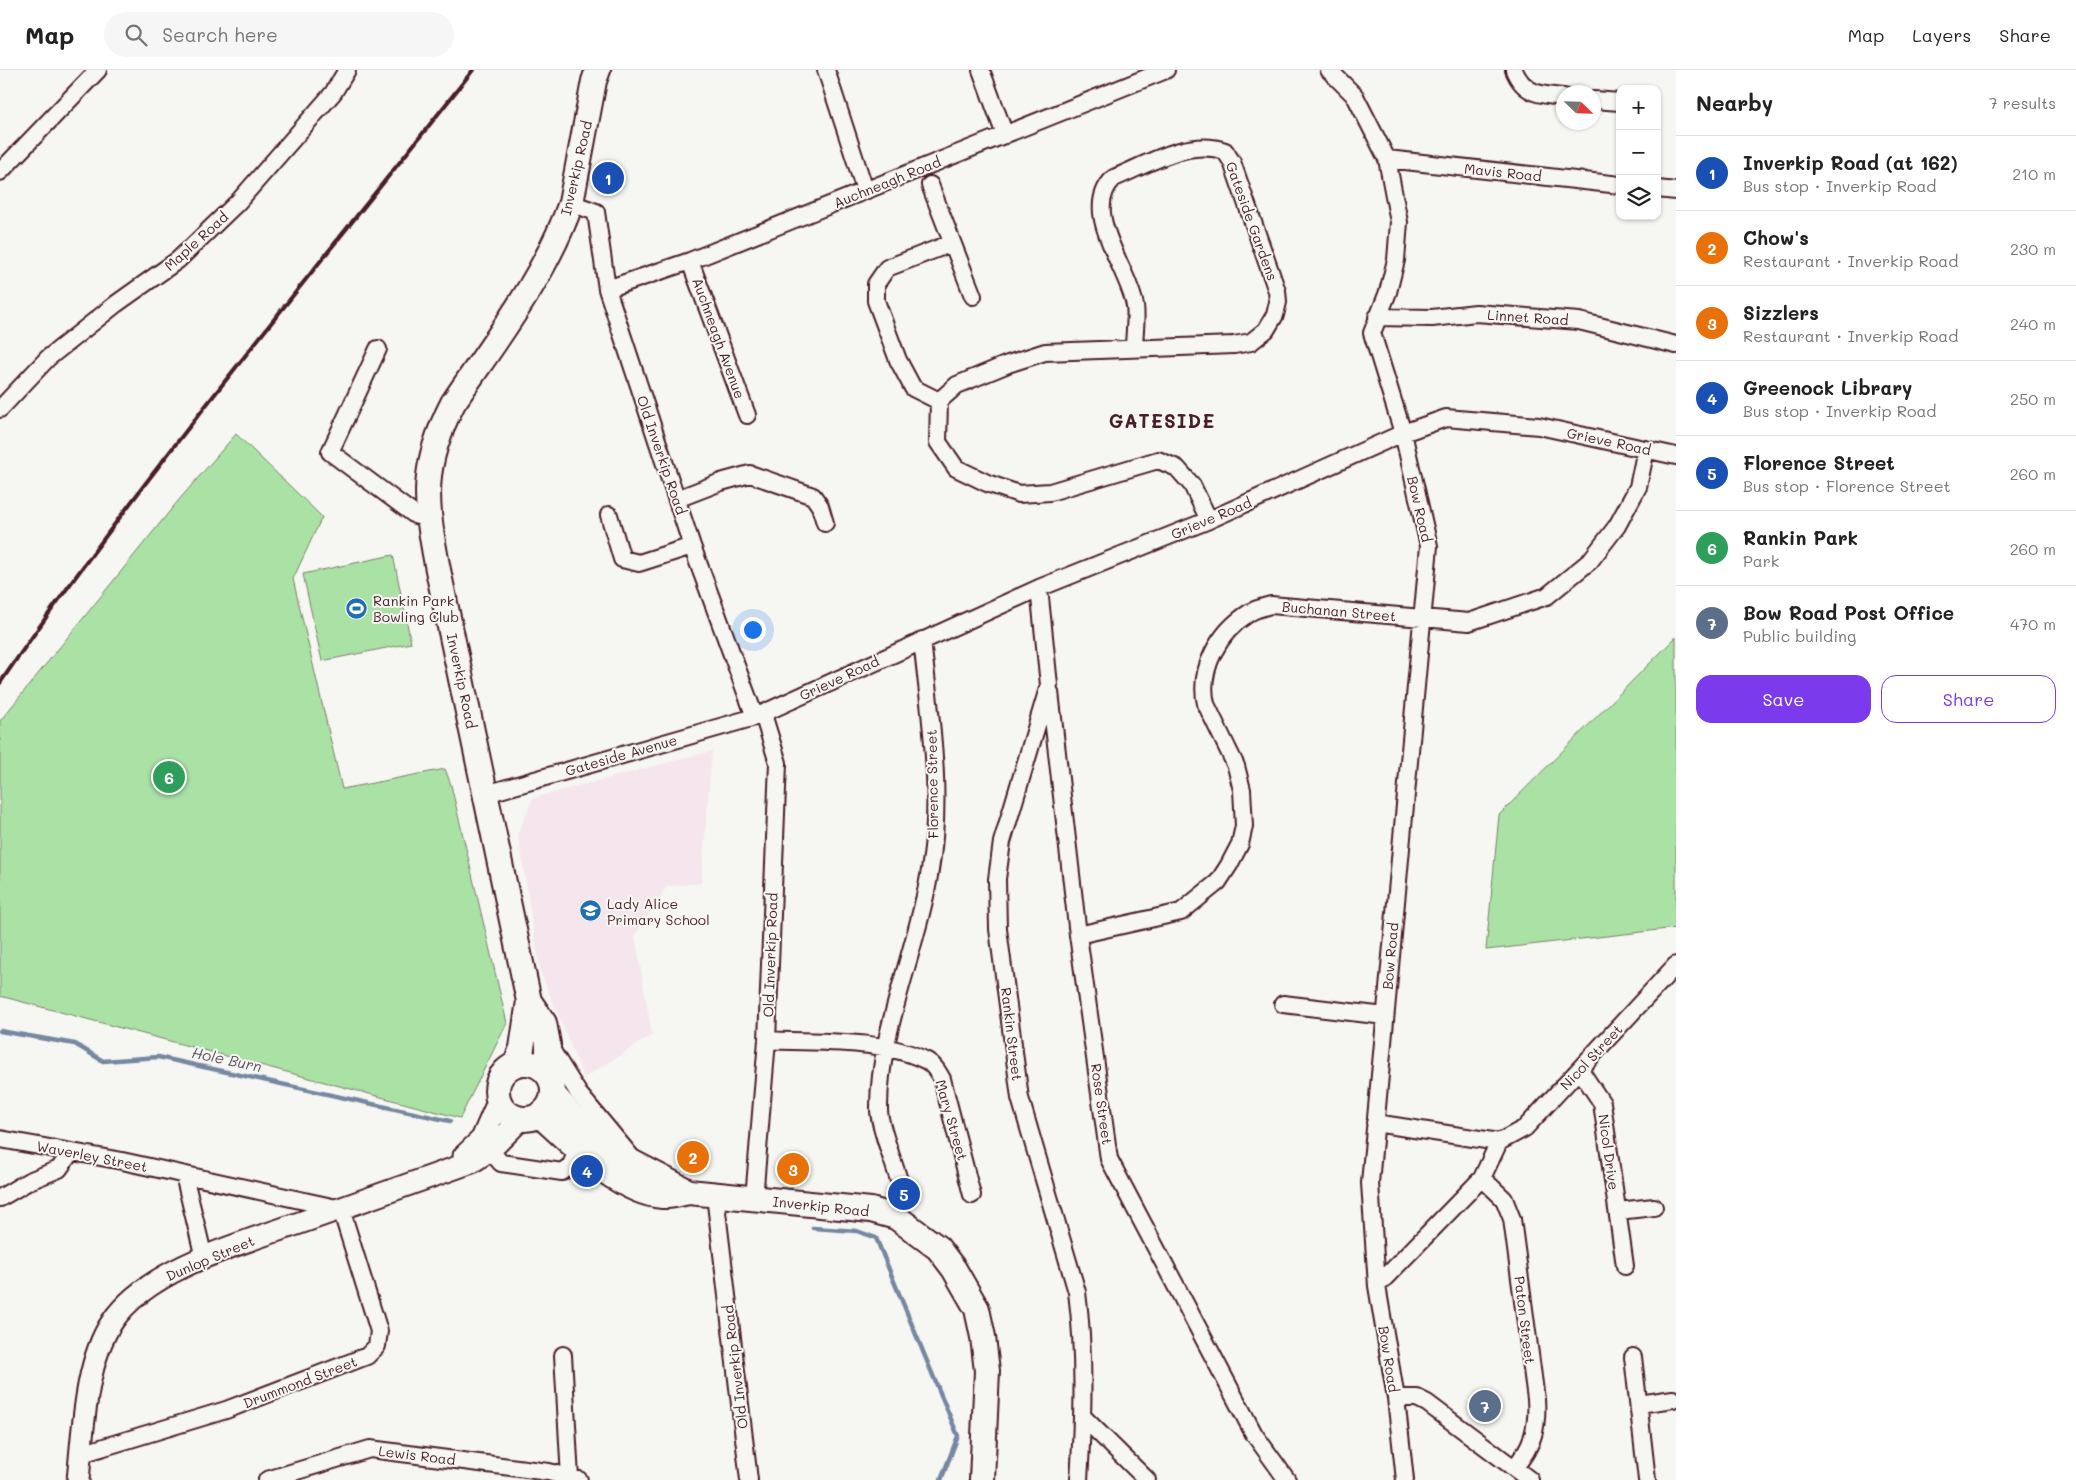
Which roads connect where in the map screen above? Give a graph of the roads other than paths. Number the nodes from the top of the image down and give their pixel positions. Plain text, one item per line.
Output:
1 (98, 70) edge
2 (347, 70) edge
3 (598, 70) edge
4 (826, 70) edge
5 (982, 70) edge
6 (1329, 70) edge
7 (1514, 70) edge
8 (1159, 71) edge
9 (1556, 96) edge
10 (1601, 101) edge
11 (1616, 102) edge
12 (1005, 134) junction
13 (1386, 159) junction
14 (0, 172) edge
15 (930, 185) dead end
16 (1616, 185) edge
17 (1661, 189) edge
18 (866, 190) junction
19 (1676, 191) edge
20 (571, 203) junction
21 (952, 243) junction
22 (690, 261) junction
23 (606, 289) junction
24 (973, 296) dead end
25 (1378, 317) junction
26 (1676, 345) edge
27 (1134, 348) junction
28 (378, 349) dead end
29 (939, 402) junction
30 (0, 408) edge
31 (747, 415) dead end
32 (1403, 433) junction
33 (1646, 449) junction
34 (1676, 456) edge
35 (677, 499) junction
36 (608, 515) dead end
37 (428, 519) junction
38 (1209, 520) junction
39 (825, 523) dead end
40 (692, 546) junction
41 (1039, 588) junction
42 (1422, 618) junction
43 (922, 640) junction
44 (1049, 685) junction
45 (759, 715) junction
46 (486, 794) junction
47 (1078, 935) junction
48 (1676, 965) edge
49 (529, 1000) junction
50 (1283, 1004) dead end
51 (1385, 1016) junction
52 (767, 1040) junction
53 (548, 1044) junction
54 (885, 1047) junction
55 (516, 1064) junction
56 (1580, 1070) junction
57 (551, 1085) junction
58 (498, 1102) junction
59 (531, 1117) junction
60 (1375, 1123) junction
61 (0, 1139) edge
62 (1500, 1142) junction
63 (490, 1150) junction
64 (577, 1150) junction
65 (71, 1152) junction
66 (638, 1166) junction
67 (446, 1171) junction
68 (184, 1174) junction
69 (1482, 1178) junction
70 (902, 1190) dead end
71 (689, 1192) junction
72 (715, 1195) junction
73 (972, 1195) dead end
74 (0, 1198) edge
75 (754, 1199) junction
76 (1654, 1208) dead end
77 (341, 1209) junction
78 (1618, 1211) junction
79 (204, 1258) junction
80 (1625, 1266) dead end
81 (1377, 1286) junction
82 (563, 1355) dead end
83 (1633, 1357) dead end
84 (1396, 1398) junction
85 (1673, 1399) dead end
86 (1639, 1404) junction
87 (1083, 1417) junction
88 (81, 1454) junction
89 (1514, 1468) junction
90 (575, 1479) edge
91 (78, 1480) edge
92 (267, 1480) edge
93 (749, 1480) edge
94 (982, 1480) edge
95 (1079, 1480) edge
96 (1147, 1480) edge
97 (1287, 1480) edge
98 (1405, 1480) edge
99 (1530, 1480) edge
100 (1647, 1480) edge

1 - 14 street
2 - 30 street, Maple Road
3 - 20 highway, Inverkip Road
4 - 18 street
5 - 12 street
6 - 13 street, Bow Road
7 - 9 street
8 - 12 street, Auchneagh Road
10 - 11 street
12 - 18 street, Auchneagh Road
13 - 16 street, Mavis Road
13 - 25 street, Bow Road
15 - 21 street
17 - 19 street
18 - 22 street, Auchneagh Road
20 - 23 street, Old Inverkip Road
20 - 37 highway, Inverkip Road
21 - 24 street
21 - 29 street
22 - 23 street, Auchneagh Road
22 - 31 street, Auchneagh Avenue
23 - 35 street, Old Inverkip Road
25 - 26 street, Linnet Road
25 - 32 street, Bow Road
27 - 27 street, Gateside Gardens
27 - 29 street, Gateside Gardens
28 - 37 street
29 - 38 street
32 - 33 street, Grieve Road
32 - 38 street, Grieve Road
32 - 42 street, Bow Road
33 - 34 street, Grieve Road
33 - 42 street, Buchanan Street
35 - 39 street
35 - 40 street, Old Inverkip Road
36 - 40 street
37 - 46 highway, Inverkip Road
38 - 41 street, Grieve Road
40 - 45 street, Old Inverkip Road
41 - 43 street, Grieve Road
41 - 44 street, Rankin Street
42 - 47 street, Buchanan Street
42 - 51 street, Bow Road
43 - 45 street, Grieve Road
43 - 54 street, Florence Street
44 - 47 street, Rose Street
44 - 87 street, Rankin Street
45 - 46 street, Gateside Avenue
45 - 52 street, Old Inverkip Road
46 - 49 highway, Inverkip Road
47 - 97 street, Rose Street
48 - 56 street, Nicol Street
49 - 53 highway, Inverkip Road
49 - 55 highway, Inverkip Road
50 - 51 street
51 - 60 street, Bow Road
52 - 54 street, Mary Street
52 - 75 street, Old Inverkip Road
53 - 57 highway, Inverkip Road
53 - 66 street
54 - 70 street, Florence Street
54 - 73 street, Mary Street
55 - 57 highway
55 - 58 highway
56 - 62 street, Nicol Street
56 - 78 street, Nicol Drive
57 - 59 highway
57 - 66 highway, Inverkip Road
58 - 59 highway
58 - 67 main road, Dunlop Street
59 - 63 main road, Dunlop Street
59 - 64 highway, Inverkip Road
60 - 62 street
60 - 81 street, Bow Road
61 - 65 street, Waverley Street
62 - 69 street
63 - 64 street
63 - 67 main road, Dunlop Street
64 - 71 highway, Inverkip Road
65 - 68 street, Waverley Street
65 - 74 street
66 - 71 highway, Inverkip Road
67 - 77 main road, Dunlop Street
68 - 77 street, Waverley Street
68 - 79 street
69 - 81 street
69 - 89 street, Paton Street
71 - 72 highway, Inverkip Road
72 - 75 highway, Inverkip Road
72 - 93 street, Old Inverkip Road
75 - 94 highway, Inverkip Road
76 - 78 street
77 - 79 main road, Dunlop Street
77 - 88 street, Drummond Street
78 - 80 street, Nicol Drive
79 - 88 main road, Dunlop Street
81 - 84 street, Bow Road
82 - 90 street, Lewis Road
83 - 86 street
84 - 89 street
84 - 98 street, Bow Road
85 - 86 street
86 - 100 street
87 - 95 street, Rankin Street
87 - 96 street
88 - 91 main road, Dunlop Street
89 - 99 street
90 - 92 street, Lewis Road

